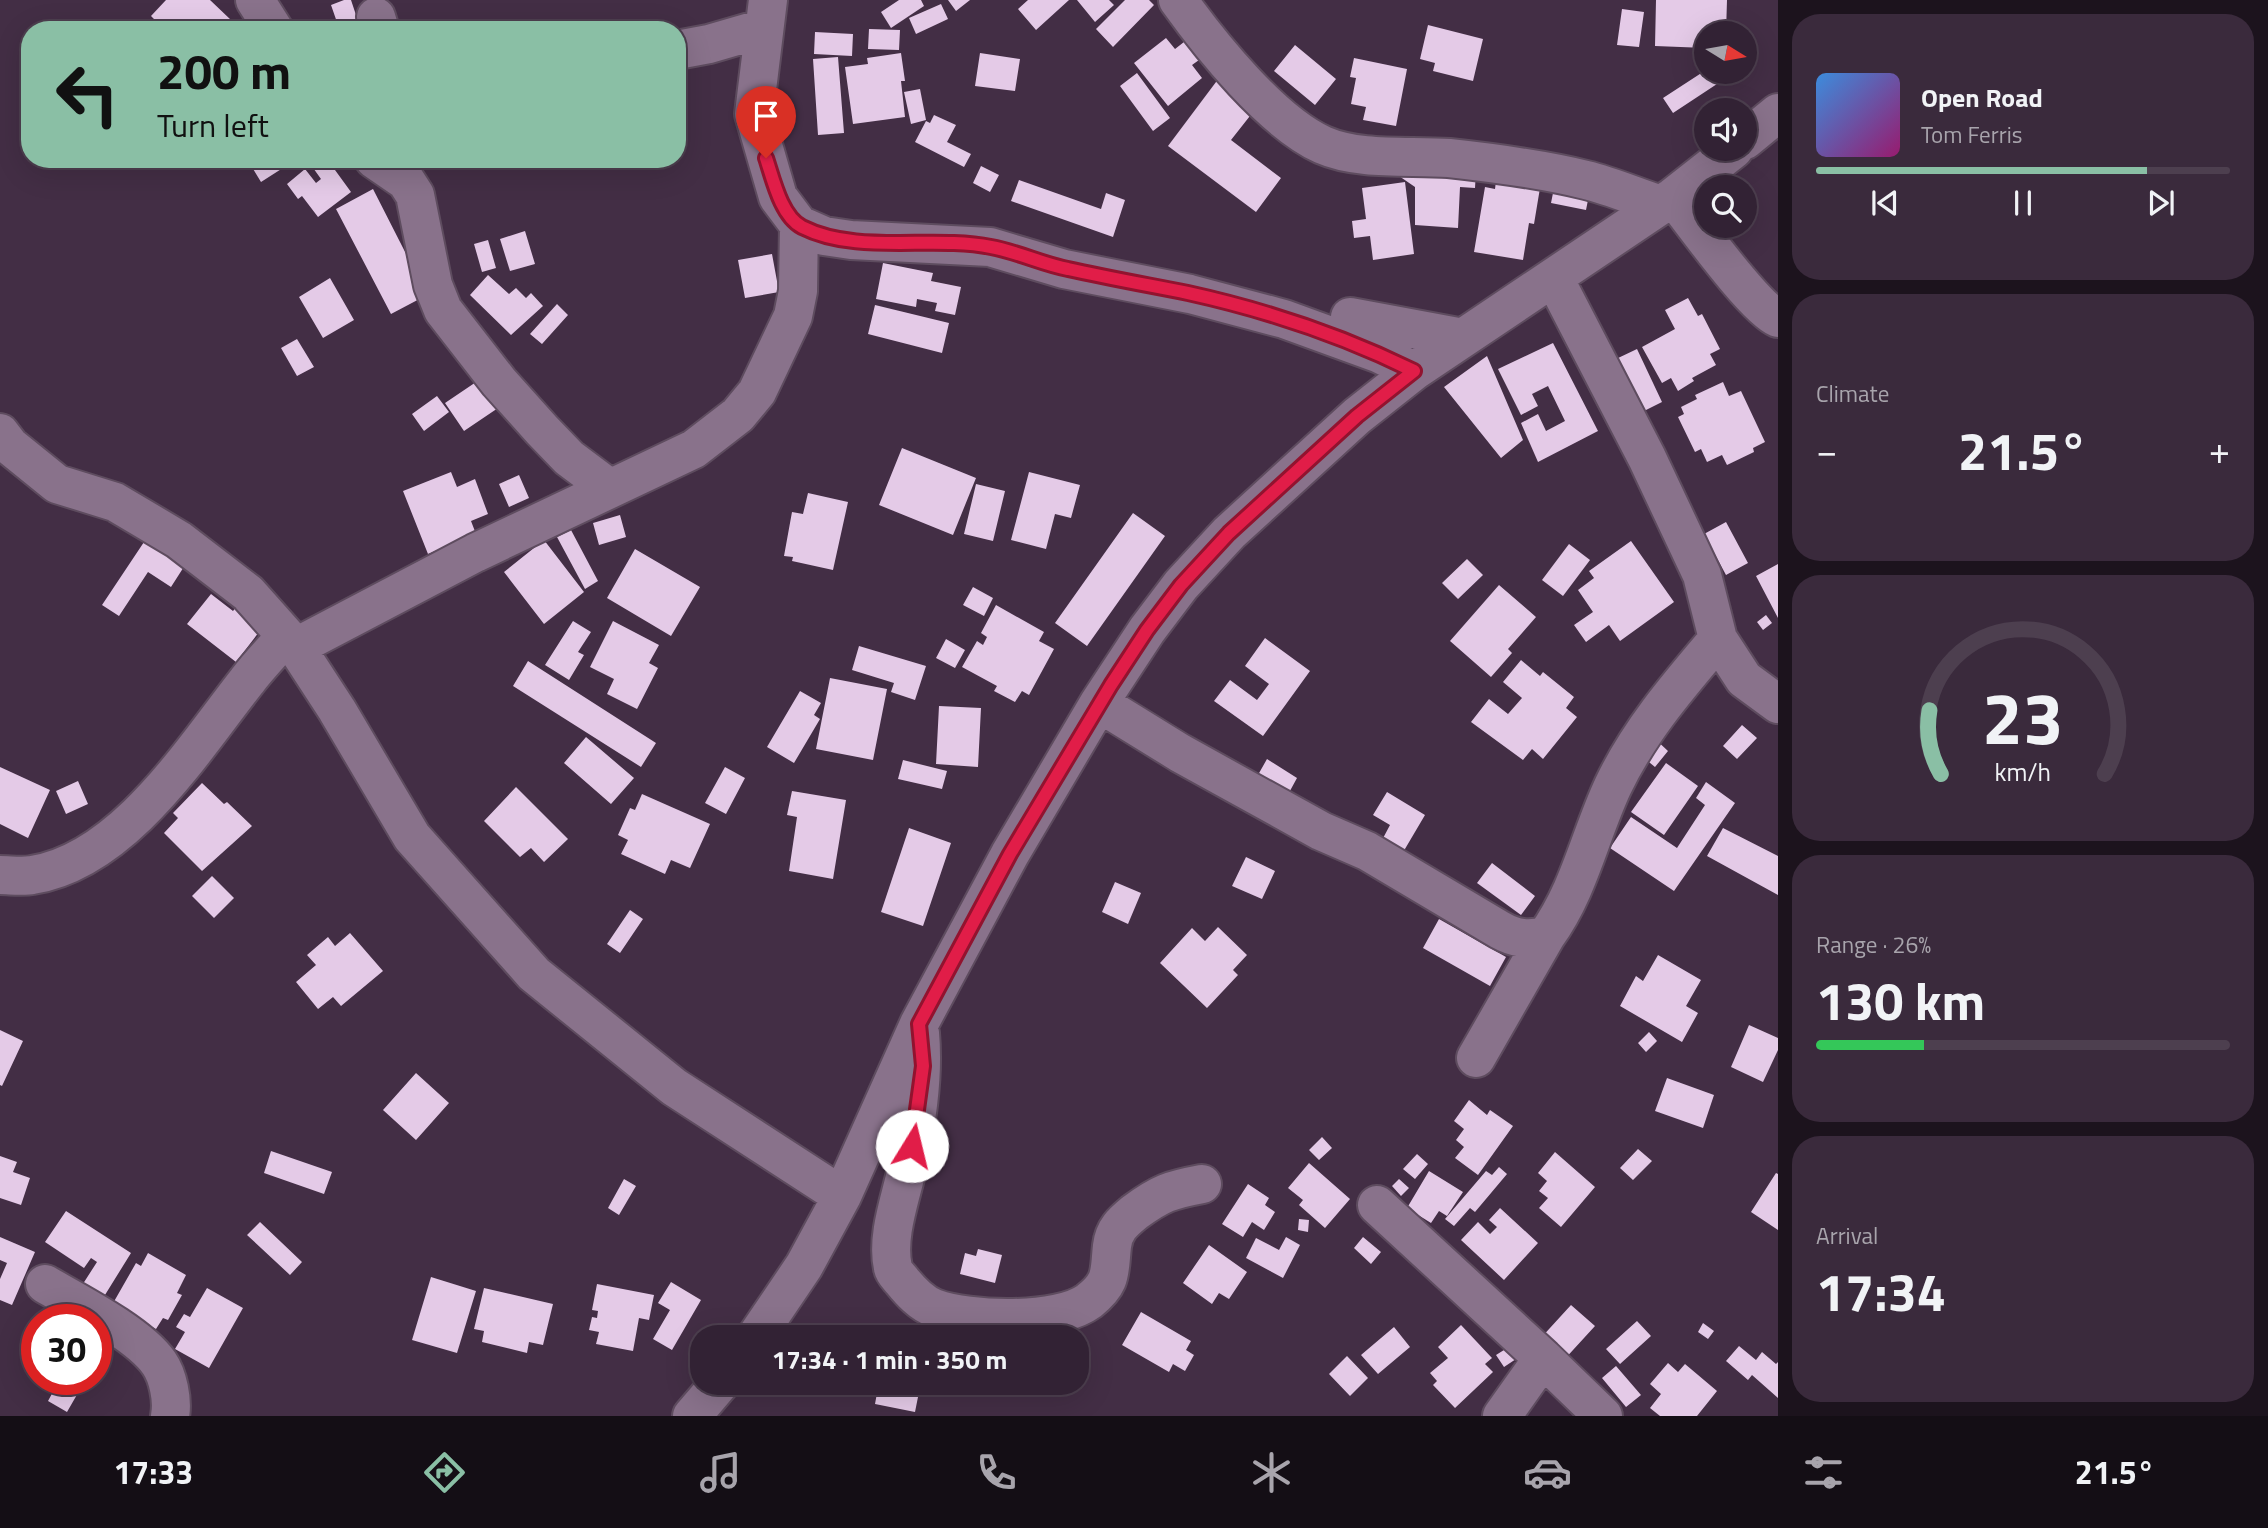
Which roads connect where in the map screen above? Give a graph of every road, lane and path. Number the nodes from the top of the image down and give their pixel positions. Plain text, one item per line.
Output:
1 (255, 0) edge
2 (1178, 0) edge
3 (766, 14) edge
4 (268, 21) edge
5 (686, 48) edge
6 (1777, 116) edge
7 (1757, 131) edge
8 (1719, 161) edge
9 (387, 168) edge
10 (1667, 201) junction
11 (799, 225) junction
12 (1554, 278) junction
13 (1349, 317) dead end
14 (1778, 318) edge
15 (1463, 338) junction
16 (1414, 371) junction
17 (0, 433) edge
18 (609, 488) junction
19 (1718, 639) junction
20 (291, 641) junction
21 (1099, 703) junction
22 (1778, 704) edge
23 (0, 876) edge
24 (1546, 936) junction
25 (919, 1024) junction
26 (1476, 1058) dead end
27 (1202, 1184) dead end
28 (842, 1196) junction
29 (1377, 1205) dead end
30 (45, 1284) dead end
31 (764, 1325) edge
32 (1543, 1358) junction
33 (710, 1395) edge
34 (170, 1416) edge
35 (692, 1416) edge
36 (1502, 1416) edge
37 (1603, 1416) edge

1 - 4 street
2 - 10 street
3 - 5 street
3 - 11 street
6 - 7 street
8 - 10 street
9 - 18 street
10 - 12 street
10 - 14 street
11 - 16 street
11 - 18 street
12 - 15 street
12 - 19 street
13 - 15 street
15 - 16 street
16 - 21 street
17 - 20 street
18 - 20 street
19 - 22 street
19 - 24 street
20 - 23 street
20 - 28 street
21 - 24 street
21 - 25 street
24 - 26 street
25 - 27 street
25 - 28 street
28 - 31 street
29 - 32 street
30 - 34 street
32 - 36 street
32 - 37 street
33 - 35 street

